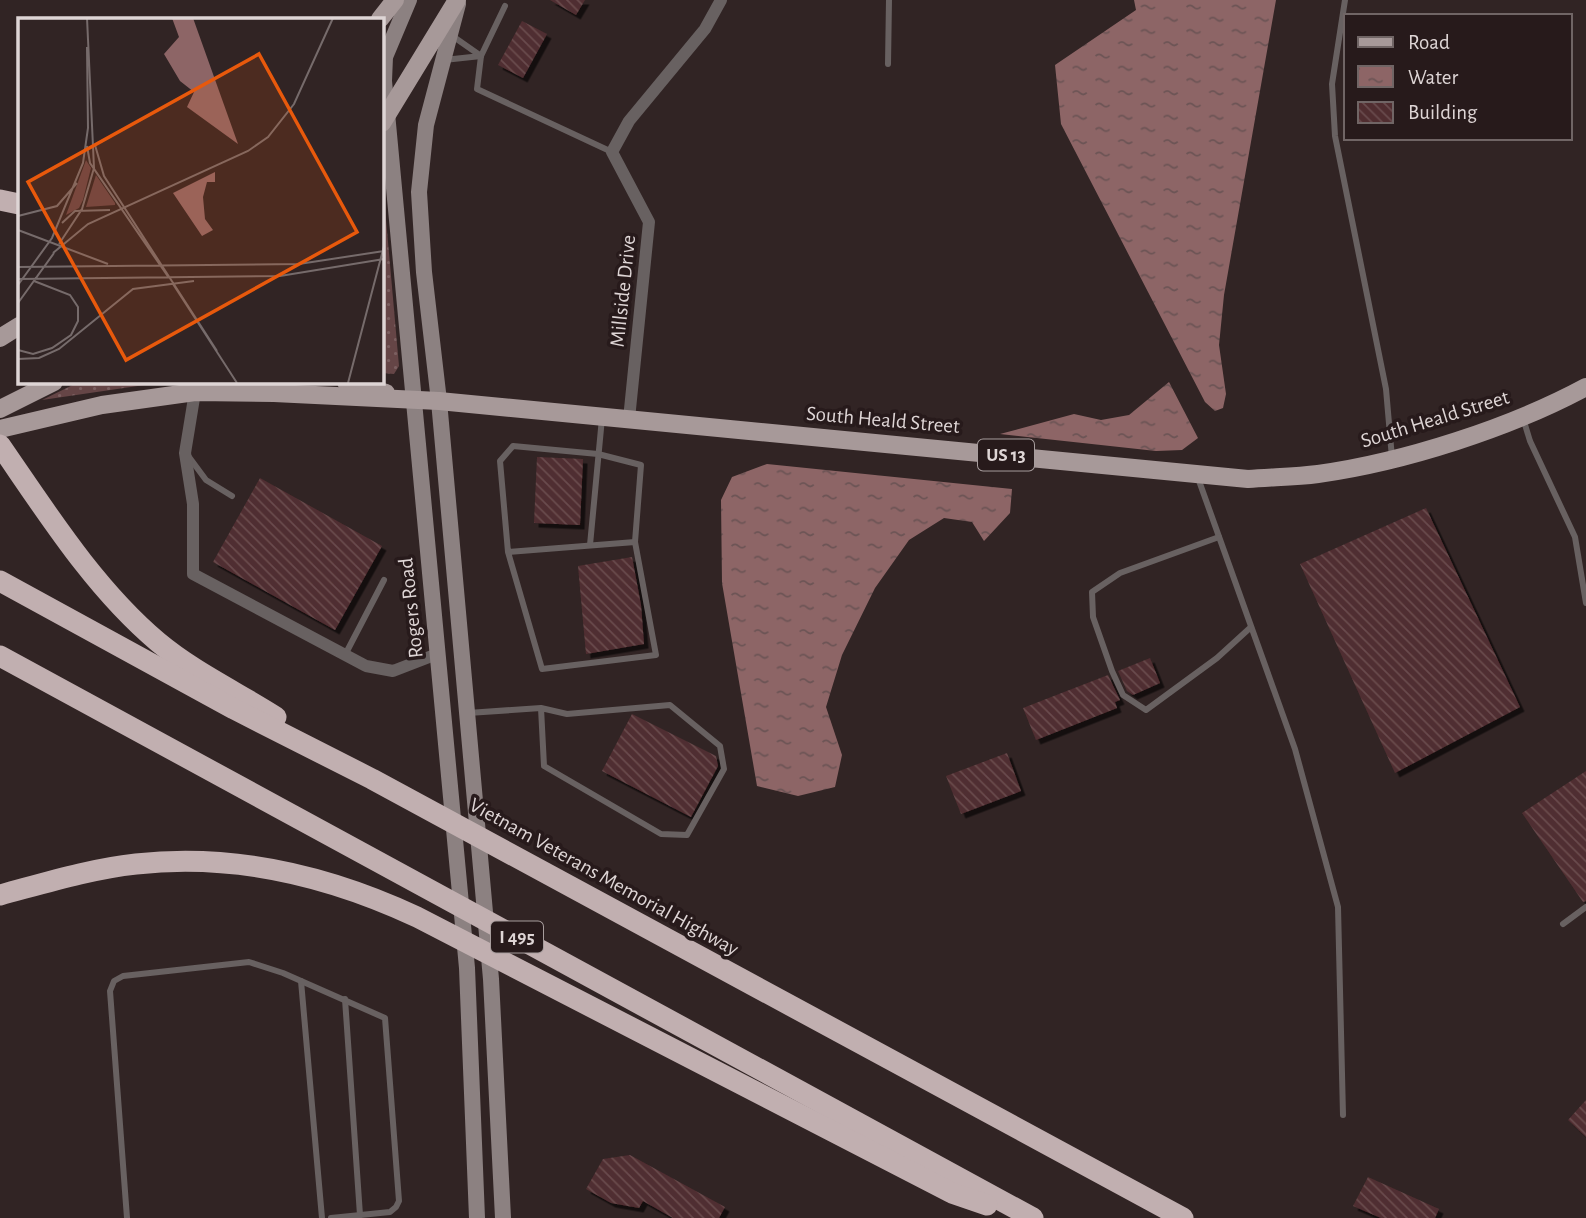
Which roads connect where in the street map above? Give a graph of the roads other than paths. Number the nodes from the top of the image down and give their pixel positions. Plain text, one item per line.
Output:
1 (395, 0) edge
2 (410, 0) edge
3 (458, 0) edge
4 (721, 0) edge
5 (889, 0) edge
6 (1345, 0) edge
7 (505, 6) dead end
8 (381, 18) edge
9 (450, 34) junction
10 (481, 55) junction
11 (442, 61) junction
12 (888, 64) dead end
13 (384, 120) edge
14 (612, 152) junction
15 (0, 200) edge
16 (18, 204) edge
17 (18, 327) edge
18 (18, 335) edge
19 (0, 338) edge
20 (0, 344) edge
21 (52, 383) edge
22 (349, 383) edge
23 (1586, 387) edge
24 (195, 392) junction
25 (439, 401) junction
26 (412, 402) junction
27 (0, 409) edge
28 (1522, 416) junction
29 (602, 417) junction
30 (629, 419) junction
31 (0, 429) edge
32 (4, 450) edge
33 (186, 453) junction
34 (598, 454) junction
35 (1393, 460) junction
36 (1196, 473) junction
37 (232, 496) dead end
38 (1219, 537) junction
39 (635, 541) junction
40 (590, 545) junction
41 (508, 552) junction
42 (384, 580) dead end
43 (0, 581) edge
44 (1586, 603) edge
45 (1251, 627) junction
46 (437, 654) junction
47 (345, 655) junction
48 (0, 656) edge
49 (541, 708) junction
50 (466, 713) junction
51 (372, 779) junction
52 (0, 895) edge
53 (1586, 907) edge
54 (1563, 924) dead end
55 (301, 981) junction
56 (345, 999) junction
57 (1343, 1115) dead end
58 (360, 1215) junction
59 (127, 1218) edge
60 (322, 1218) edge
61 (331, 1218) edge
62 (477, 1218) edge
63 (503, 1218) edge
64 (1025, 1218) edge
65 (1033, 1218) edge
66 (1183, 1218) edge

1 - 8 main road
2 - 13 street, Rogers Road
3 - 9 street
3 - 13 main road
4 - 14 street
5 - 12 lane
6 - 35 lane
7 - 10 lane
9 - 10 lane
9 - 11 street
10 - 11 lane
10 - 14 lane
11 - 25 street
13 - 26 street, Rogers Road
14 - 30 street, Millside Drive
15 - 16 highway
17 - 19 main road
18 - 20 main road
21 - 27 main road
22 - 26 main road, South Heald Street / US 13
23 - 28 main road, South Heald Street / US 13
24 - 26 main road, South Heald Street / US 13
24 - 31 main road, South Heald Street / US 13
24 - 33 street
25 - 26 main road, South Heald Street / US 13
25 - 29 main road, South Heald Street / US 13
25 - 50 street
26 - 46 street, Rogers Road
28 - 35 main road, South Heald Street / US 13
28 - 44 lane
29 - 30 main road, South Heald Street / US 13
29 - 34 lane
30 - 36 main road, South Heald Street / US 13
32 - 51 highway
33 - 37 lane
33 - 47 street
34 - 39 lane
34 - 40 lane
34 - 41 lane
35 - 36 main road, South Heald Street / US 13
36 - 38 lane
38 - 45 lane
38 - 45 lane
39 - 40 lane
39 - 41 lane
40 - 41 lane
42 - 47 lane
43 - 51 highway, Vietnam Veterans Memorial Highway
45 - 57 lane
46 - 47 street
46 - 62 street, Rogers Road
48 - 65 highway, I 495
49 - 49 lane
49 - 50 lane
50 - 63 street
51 - 66 highway, Vietnam Veterans Memorial Highway
52 - 64 highway
53 - 54 lane
55 - 56 lane
55 - 59 lane
55 - 60 lane
56 - 58 lane
56 - 58 lane
58 - 61 lane

